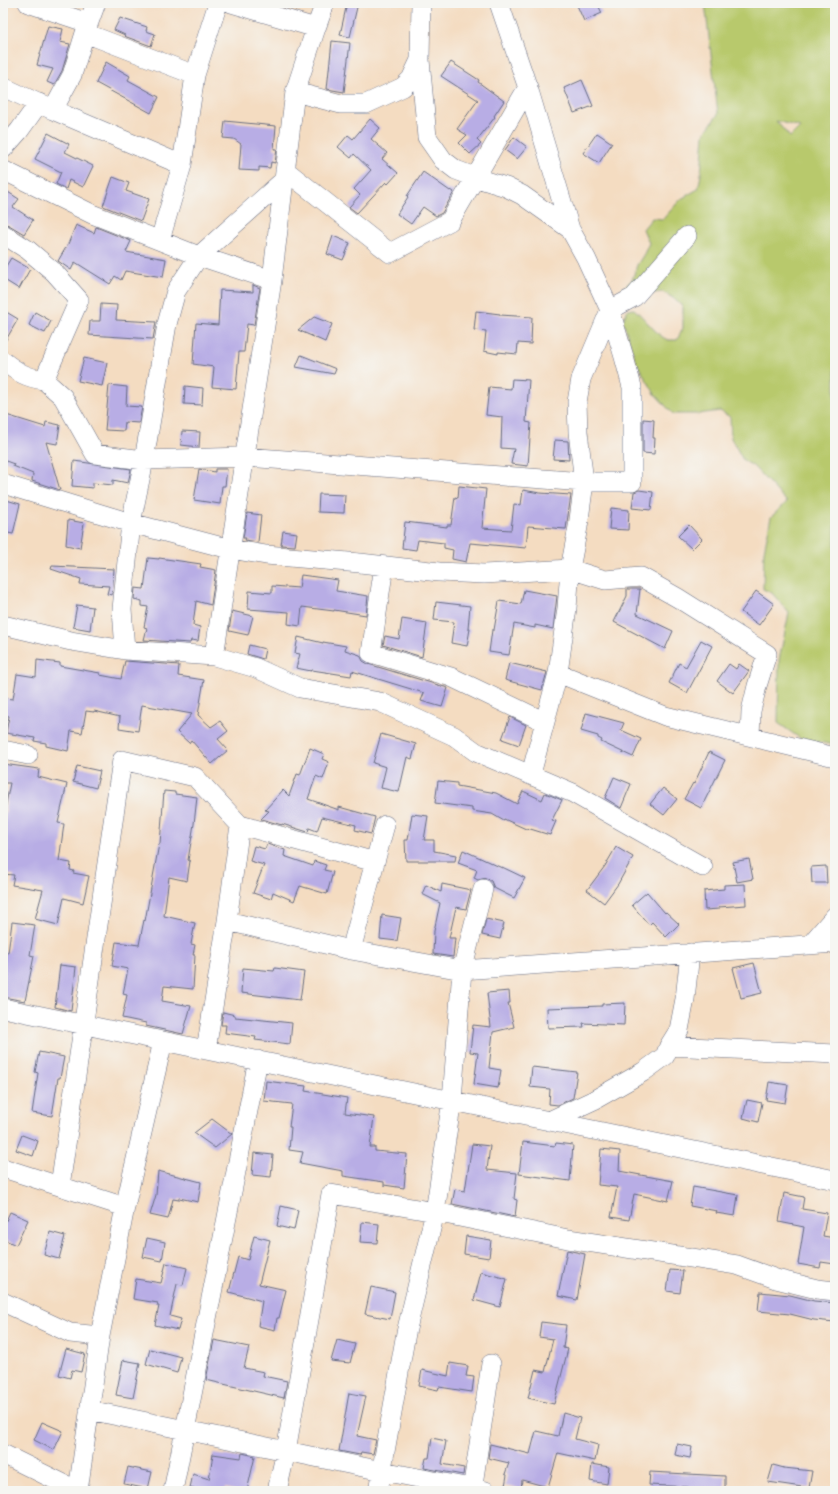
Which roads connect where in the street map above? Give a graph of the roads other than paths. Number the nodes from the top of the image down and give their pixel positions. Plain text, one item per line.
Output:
1 (28, 3) edge
2 (96, 3) edge
3 (218, 3) edge
4 (231, 3) edge
5 (325, 3) edge
6 (421, 3) edge
7 (499, 3) edge
8 (86, 28) junction
9 (316, 28) junction
10 (420, 60) junction
11 (195, 75) junction
12 (3, 87) edge
13 (528, 87) junction
14 (295, 92) junction
15 (46, 107) junction
16 (3, 149) edge
17 (182, 165) junction
18 (3, 170) edge
19 (285, 175) junction
20 (475, 178) junction
21 (570, 229) junction
22 (3, 234) edge
23 (687, 236) dead end
24 (160, 240) junction
25 (199, 256) junction
26 (272, 280) junction
27 (610, 310) junction
28 (3, 361) edge
29 (44, 380) junction
30 (245, 457) junction
31 (144, 460) junction
32 (584, 482) junction
33 (3, 484) edge
34 (131, 523) junction
35 (230, 548) junction
36 (384, 566) junction
37 (570, 569) junction
38 (3, 625) edge
39 (125, 650) junction
40 (214, 656) junction
41 (558, 673) junction
42 (545, 722) junction
43 (750, 736) junction
44 (3, 750) edge
45 (28, 755) dead end
46 (835, 757) edge
47 (531, 774) junction
48 (240, 825) junction
49 (385, 825) dead end
50 (375, 862) junction
51 (703, 867) dead end
52 (482, 889) dead end
53 (835, 916) edge
54 (227, 921) junction
55 (835, 943) edge
56 (811, 944) junction
57 (351, 950) junction
58 (690, 953) junction
59 (462, 970) junction
60 (3, 1008) edge
61 (83, 1024) junction
62 (163, 1041) junction
63 (669, 1046) junction
64 (206, 1050) junction
65 (835, 1054) edge
66 (258, 1060) junction
67 (452, 1100) junction
68 (549, 1121) junction
69 (3, 1168) edge
70 (835, 1180) edge
71 (60, 1186) junction
72 (125, 1207) junction
73 (436, 1212) junction
74 (835, 1291) edge
75 (3, 1302) edge
76 (100, 1336) junction
77 (491, 1364) dead end
78 (89, 1410) junction
79 (185, 1430) junction
80 (286, 1451) junction
81 (3, 1454) edge
82 (382, 1471) junction
83 (477, 1490) edge
84 (78, 1491) edge
85 (173, 1491) edge
86 (277, 1491) edge
87 (378, 1491) edge

1 - 8 street
2 - 8 street
3 - 11 street
4 - 9 street
5 - 9 street
6 - 10 street
7 - 13 street
8 - 11 street
8 - 15 street
9 - 14 street
10 - 14 street
10 - 20 street
11 - 17 street
12 - 15 street
13 - 20 street
13 - 21 street
14 - 19 street
15 - 16 street
15 - 17 street
17 - 24 street
18 - 24 street
19 - 20 street
19 - 25 street
19 - 26 street
20 - 21 street
21 - 27 street
22 - 29 street
23 - 27 street
24 - 25 street
25 - 26 street
25 - 31 street
26 - 30 street
27 - 32 street
27 - 32 street
28 - 29 street
29 - 31 street
30 - 31 street
30 - 32 street
30 - 35 street
31 - 34 street
32 - 37 street
33 - 34 street
34 - 35 street
34 - 39 street
35 - 36 street
35 - 40 street
36 - 37 street
36 - 42 street
37 - 41 street
37 - 43 street
38 - 39 street
39 - 40 street
40 - 47 street
41 - 42 street
41 - 43 street
42 - 47 street
43 - 46 street
44 - 45 street
47 - 51 street
48 - 50 street
48 - 54 street
48 - 61 street
49 - 50 street
50 - 57 street
52 - 59 street
53 - 56 street
54 - 57 street
54 - 64 street
55 - 56 street
56 - 58 street
57 - 59 street
58 - 59 street
58 - 63 street
59 - 67 street
60 - 61 street
61 - 62 street
61 - 71 street
62 - 64 street
62 - 72 street
63 - 65 street
63 - 68 street
64 - 66 street
66 - 67 street
66 - 79 street
67 - 68 street
67 - 73 street
68 - 70 street
69 - 71 street
71 - 72 street
72 - 76 street
73 - 74 street
73 - 80 street
73 - 82 street
75 - 76 street
76 - 78 street
77 - 83 street
78 - 79 street
78 - 84 street
79 - 80 street
79 - 85 street
80 - 82 street
80 - 86 street
81 - 84 street
82 - 83 street
82 - 87 street

